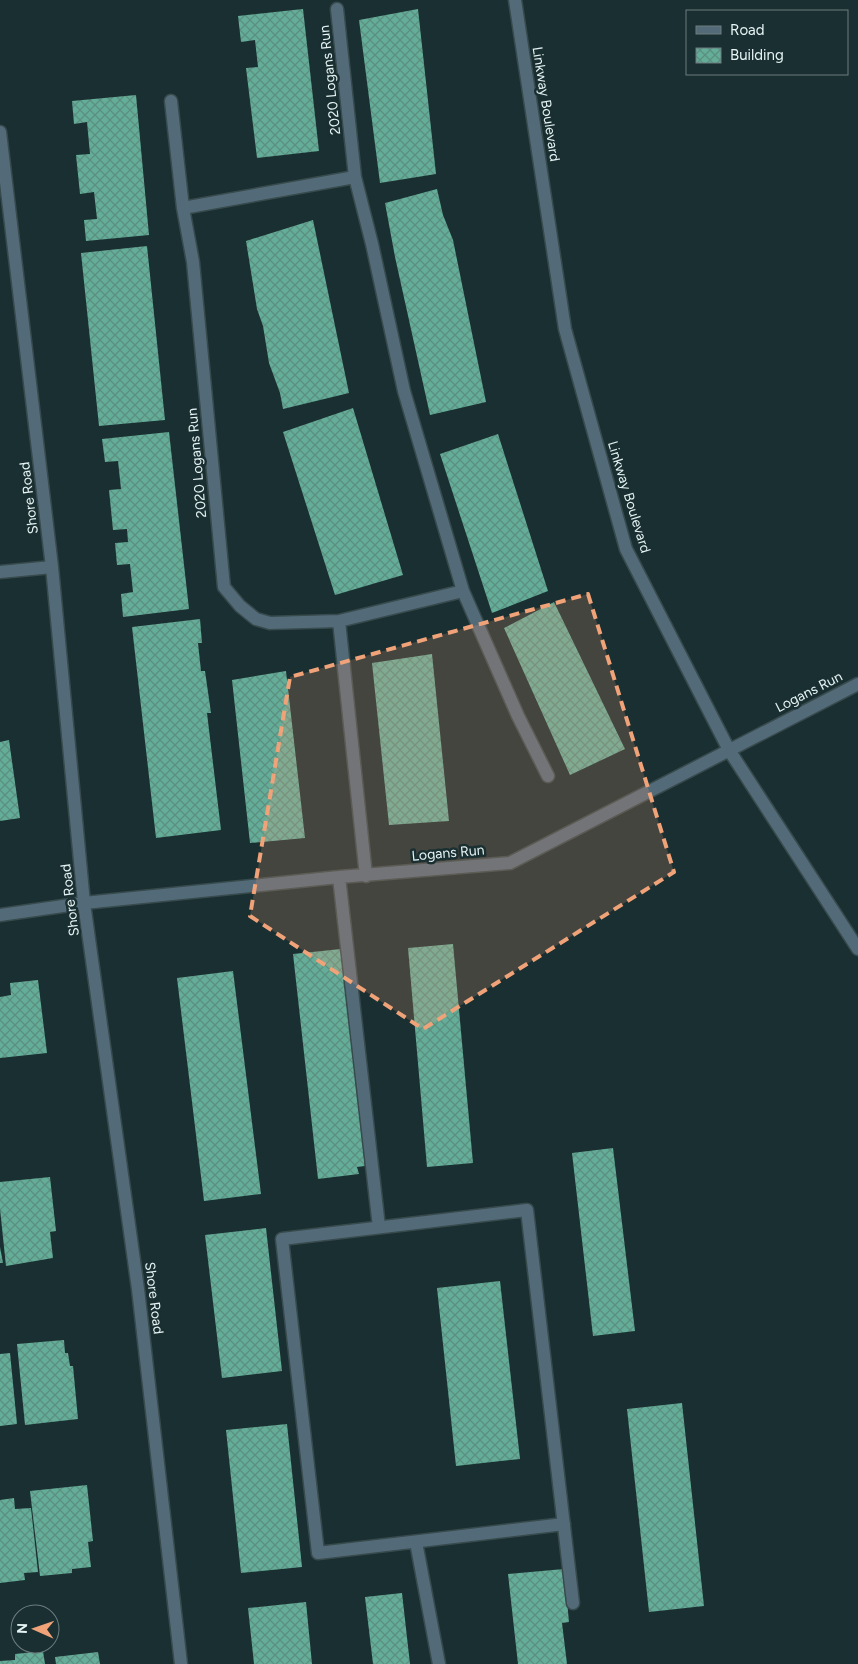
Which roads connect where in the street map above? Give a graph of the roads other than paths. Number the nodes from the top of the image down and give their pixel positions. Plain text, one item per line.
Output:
1 (515, 0) edge
2 (337, 9) dead end
3 (171, 100) dead end
4 (0, 132) edge
5 (2, 174) edge
6 (355, 177) junction
7 (183, 208) junction
8 (52, 567) junction
9 (0, 572) edge
10 (462, 591) junction
11 (339, 622) junction
12 (858, 684) edge
13 (729, 750) junction
14 (548, 776) dead end
15 (366, 876) junction
16 (339, 877) junction
17 (84, 903) junction
18 (0, 915) edge
19 (858, 949) edge
20 (379, 1227) junction
21 (564, 1524) junction
22 (416, 1542) junction
23 (573, 1603) dead end
24 (181, 1664) edge
25 (439, 1664) edge

1 - 13 street, Linkway Boulevard
2 - 6 street, 2020 Logans Run
3 - 7 street, 2020 Logans Run
4 - 5 street, Shore Road
5 - 8 street, Shore Road
6 - 7 street
6 - 10 street, 2020 Logans Run
7 - 11 street, 2020 Logans Run
8 - 9 street
8 - 17 street, Shore Road
10 - 11 street, 2020 Logans Run
10 - 14 street, 2020 Logans Run
11 - 15 street
12 - 13 street, Logans Run
13 - 15 street, Logans Run
13 - 19 street, Linkway Boulevard
15 - 16 street, Logans Run
16 - 17 street, Logans Run
16 - 20 street
17 - 18 street, Logans Run
17 - 24 street, Shore Road
20 - 21 street
20 - 22 street
21 - 22 street
21 - 23 street
22 - 25 street

